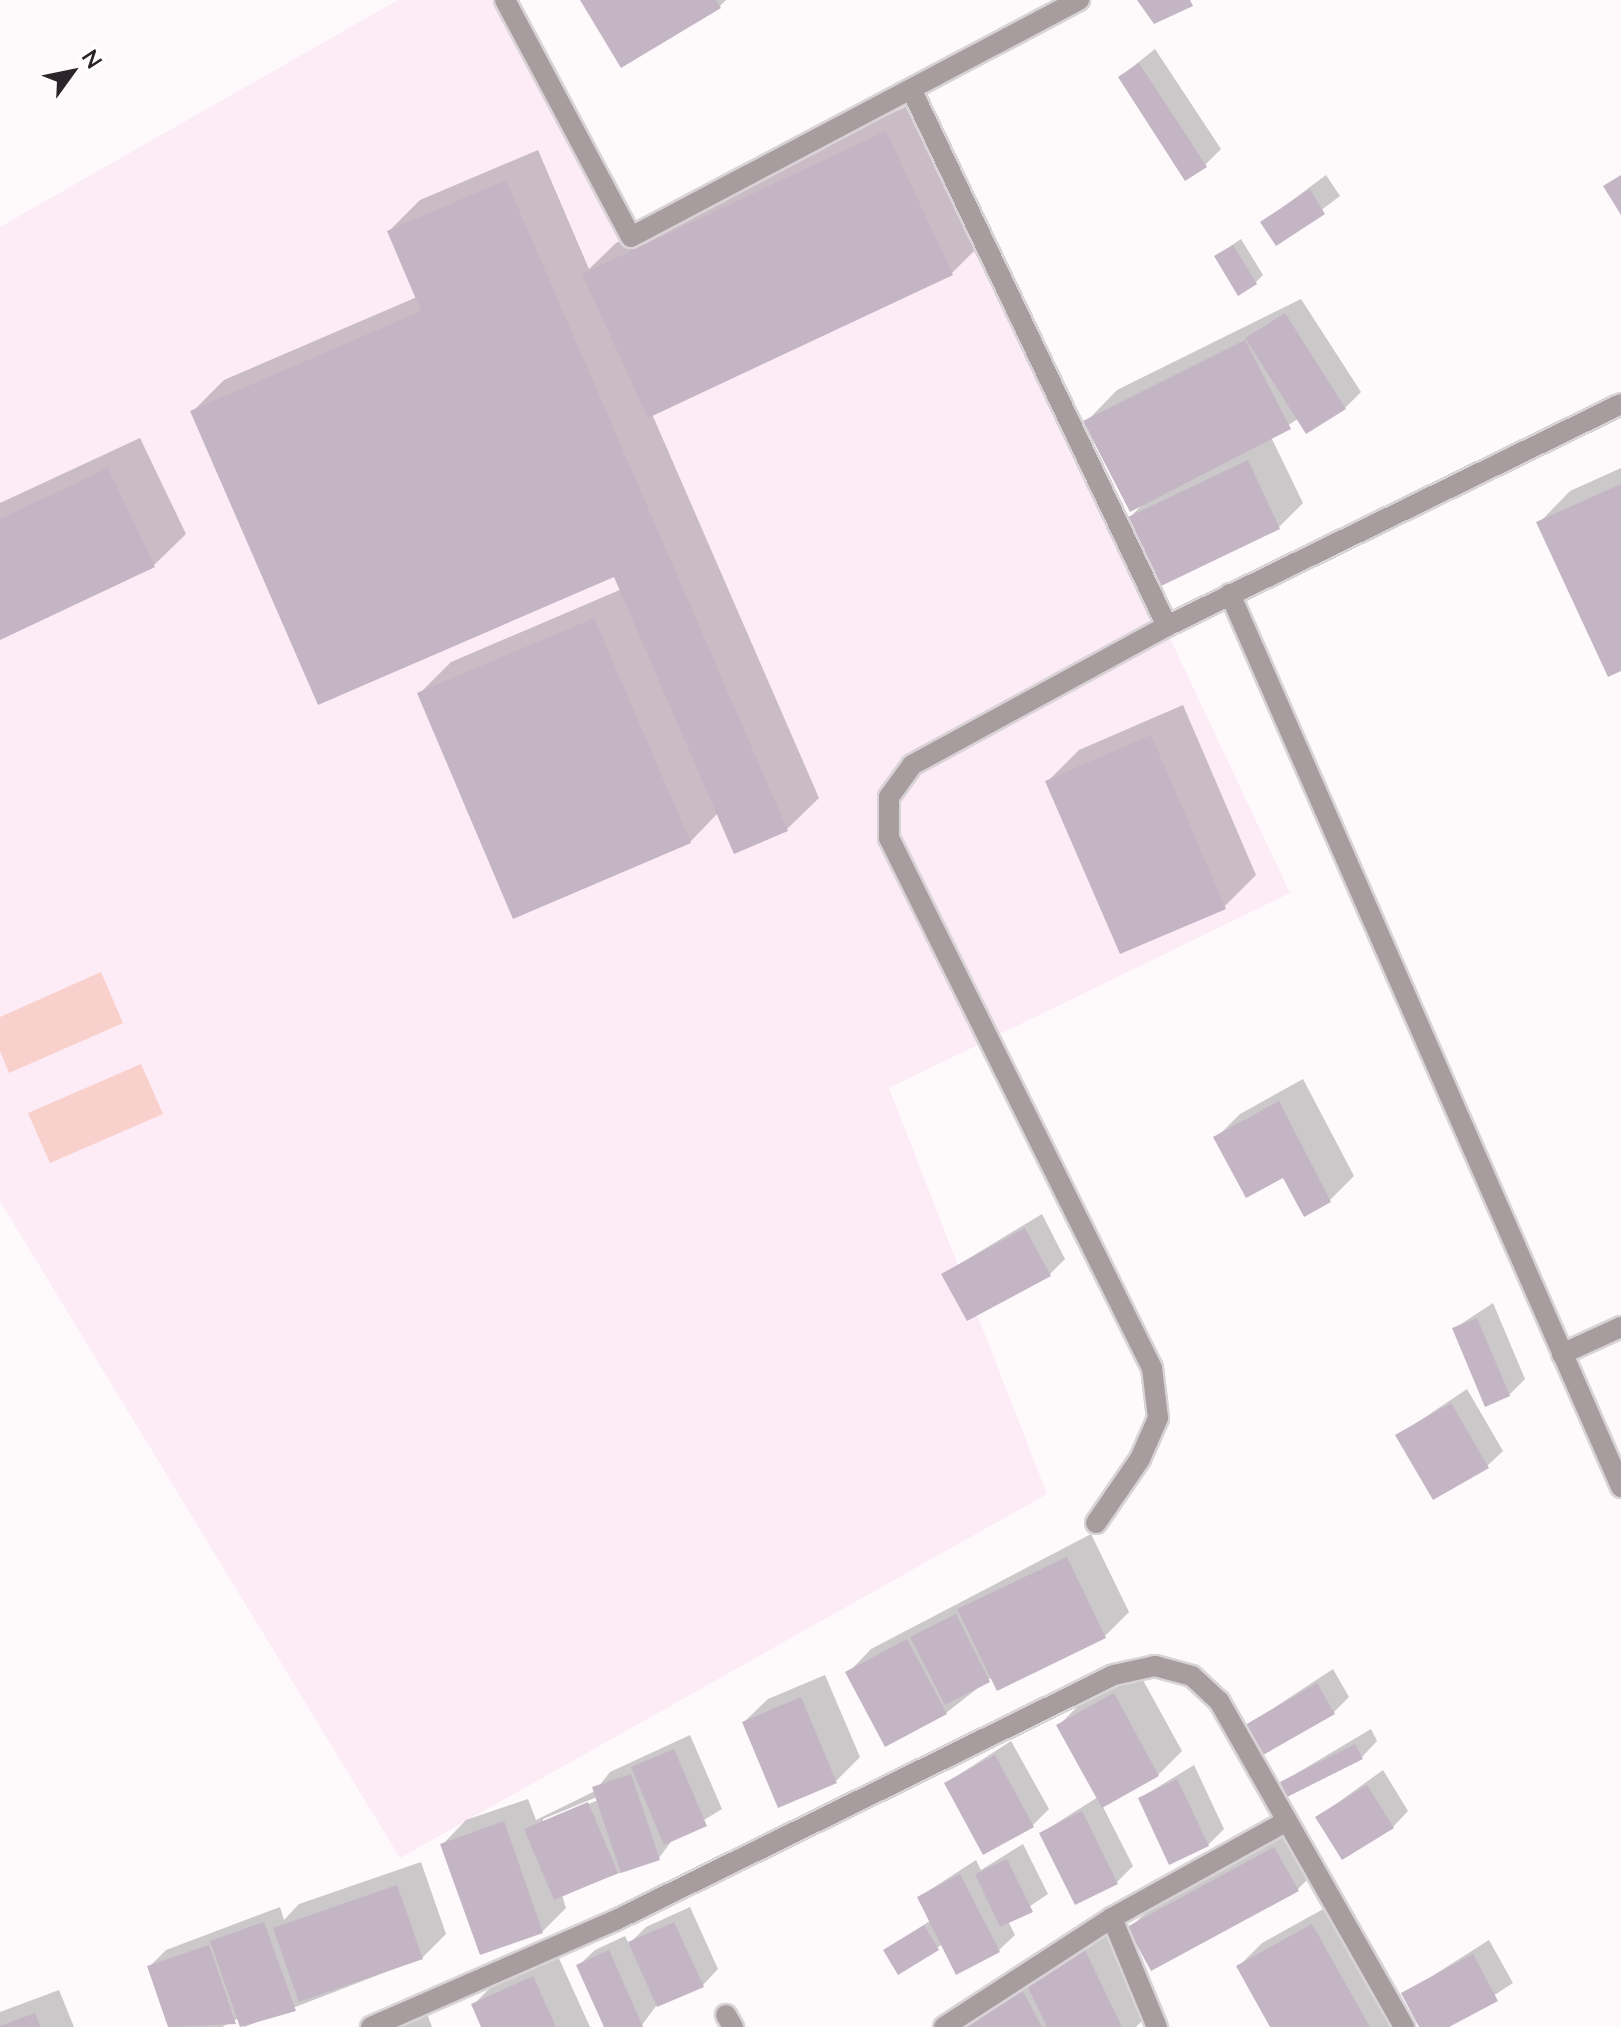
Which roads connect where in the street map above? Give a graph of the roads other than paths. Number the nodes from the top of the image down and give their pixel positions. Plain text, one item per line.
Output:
1 (505, 0) edge
2 (1079, 0) edge
3 (912, 91) junction
4 (1621, 404) edge
5 (1230, 594) junction
6 (1167, 626) junction
7 (1621, 1327) edge
8 (1562, 1354) junction
9 (1621, 1487) edge
10 (1096, 1523) dead end
11 (1287, 1821) junction
12 (1112, 1918) junction
13 (947, 2026) edge
14 (371, 2027) edge
15 (1157, 2027) edge
16 (1404, 2027) edge

1 - 3 street
2 - 3 street
3 - 6 street
4 - 5 street
5 - 6 street
5 - 8 street
6 - 10 street
7 - 8 street
8 - 9 street
11 - 12 street
11 - 14 street
11 - 16 street
12 - 13 street
12 - 15 street

